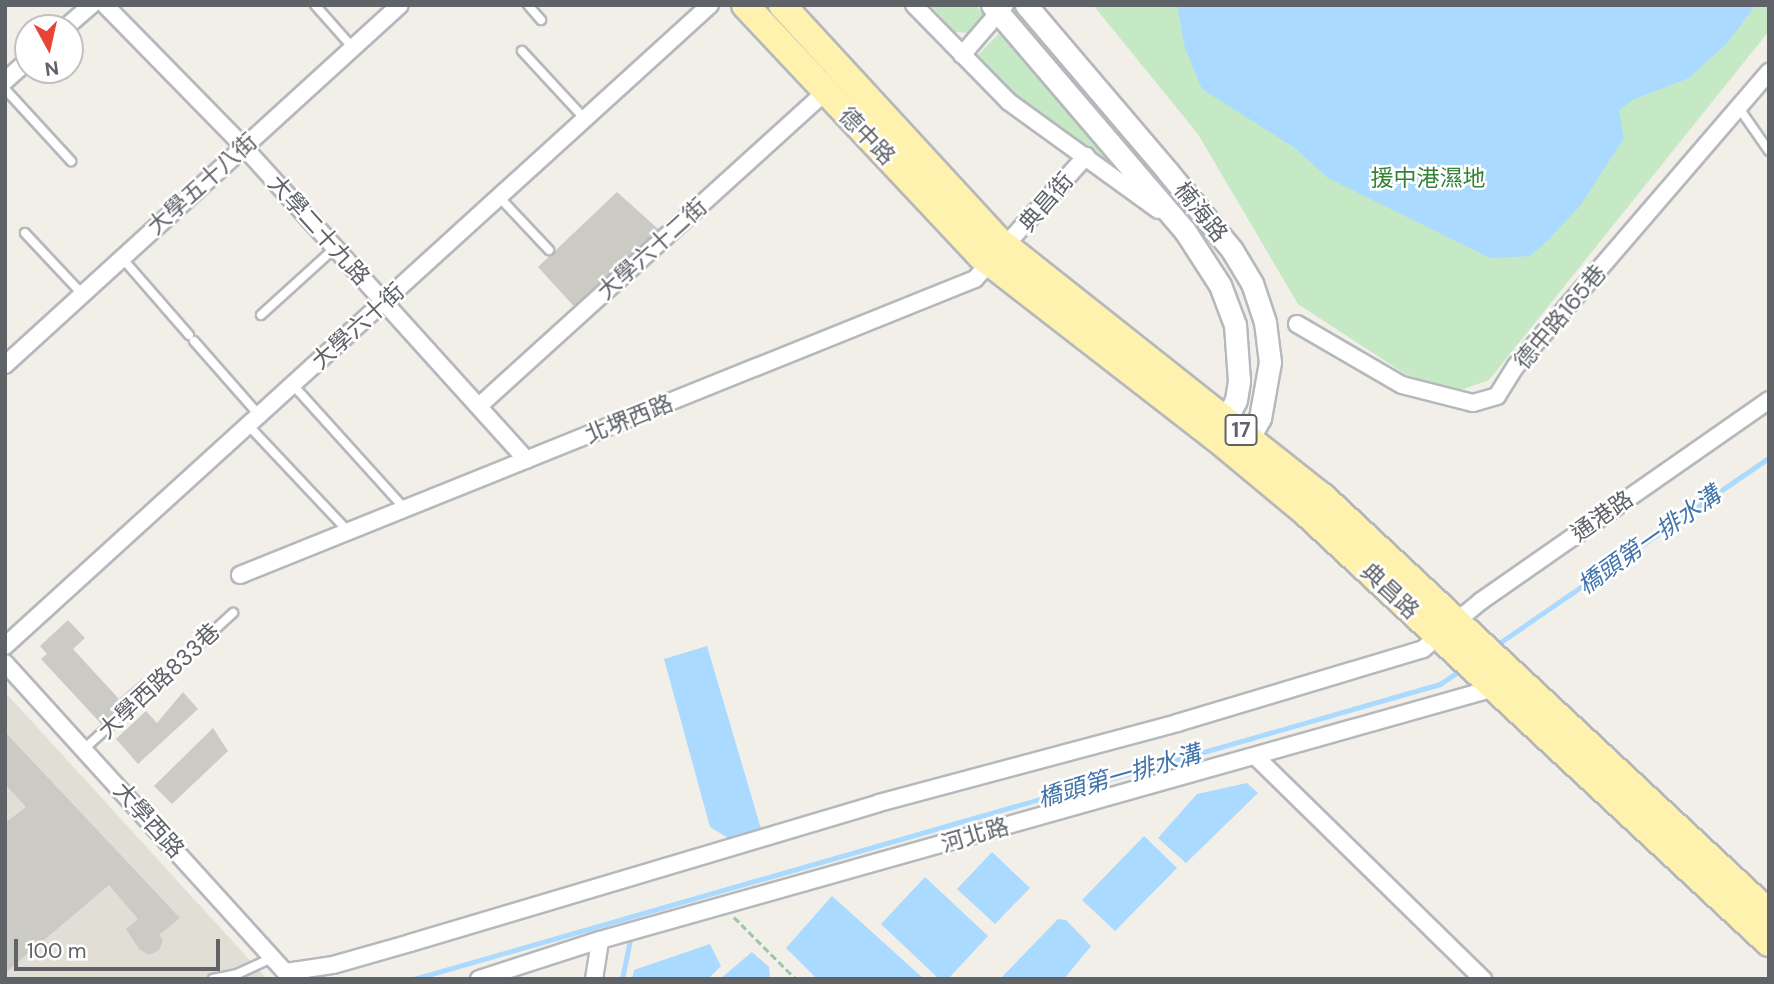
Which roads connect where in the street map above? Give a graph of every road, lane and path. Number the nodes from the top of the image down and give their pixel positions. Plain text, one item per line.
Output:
1 (105, 5) edge
2 (314, 5) edge
3 (401, 5) edge
4 (528, 5) edge
5 (710, 5) edge
6 (745, 5) edge
7 (782, 5) edge
8 (914, 5) edge
9 (1026, 5) edge
10 (999, 8) edge
11 (541, 20) dead end
12 (353, 48) junction
13 (522, 51) dead end
14 (962, 55) junction
15 (1769, 72) edge
16 (5, 89) edge
17 (825, 92) junction
18 (1739, 108) junction
19 (585, 120) junction
20 (243, 146) junction
21 (1769, 150) edge
22 (1086, 156) junction
23 (71, 161) dead end
24 (499, 197) junction
25 (1185, 231) junction
26 (25, 233) dead end
27 (335, 248) junction
28 (549, 250) dead end
29 (998, 256) junction
30 (122, 258) junction
31 (82, 294) junction
32 (384, 302) junction
33 (261, 315) dead end
34 (1297, 324) dead end
35 (5, 365) edge
36 (293, 385) junction
37 (1769, 400) edge
38 (479, 406) junction
39 (254, 420) junction
40 (1222, 428) junction
41 (1244, 447) junction
42 (527, 460) junction
43 (405, 509) junction
44 (348, 531) junction
45 (240, 575) dead end
46 (233, 613) dead end
47 (1450, 633) junction
48 (5, 646) edge
49 (5, 663) edge
50 (1501, 677) junction
51 (84, 749) junction
52 (1256, 757) junction
53 (724, 907) junction
54 (1769, 913) edge
55 (604, 939) junction
56 (1769, 943) edge
57 (274, 957) junction
58 (289, 976) edge
59 (213, 979) edge
60 (479, 979) edge
61 (594, 979) edge
62 (796, 979) edge
63 (1483, 979) edge

1 - 20 street, 大學二十九路
2 - 12 lane
3 - 12 street, 大學五十八街
4 - 11 lane
5 - 19 street, 大學六十街
6 - 17 main road, 德中路 / 17
7 - 29 main road, 德中路 / 17
8 - 14 street, 楠海路
9 - 41 street, 楠海路
10 - 14 street
10 - 25 street, 楠海路
12 - 20 street, 大學五十八街
13 - 19 lane
14 - 22 street, 楠海路
15 - 18 street, 德中路165巷
16 - 23 lane
17 - 29 main road, 德中路 / 17
17 - 38 street, 大學六十二街
18 - 21 lane
18 - 34 street, 德中路165巷
19 - 24 street, 大學六十街
20 - 27 street, 大學二十九路
20 - 30 street, 大學五十八街
22 - 25 street, 楠海路
22 - 29 street, 典昌街
24 - 28 lane
24 - 32 street, 大學六十街
25 - 40 street, 楠海路
26 - 31 lane
27 - 32 street, 大學二十九路
27 - 33 lane
29 - 40 main road, 典昌路 / 17
29 - 42 street, 北堺西路
30 - 31 street, 大學五十八街
30 - 39 lane
31 - 35 street, 大學五十八街
32 - 36 street, 大學六十街
32 - 38 street, 大學二十九路
36 - 39 street, 大學六十街
36 - 43 lane
37 - 47 street, 通港路
38 - 42 street, 大學二十九路
39 - 44 lane
39 - 48 street, 大學六十街
40 - 41 main road, 典昌路 / 17
41 - 47 main road, 典昌路 / 17
42 - 43 street, 北堺西路
43 - 44 street, 北堺西路
44 - 45 street, 北堺西路
46 - 51 lane, 大學西路833巷
47 - 50 main road, 典昌路 / 17
47 - 58 street, 通港路
49 - 51 street, 大學西路
50 - 52 street, 河北路
50 - 54 main road, 典昌路 / 17
50 - 56 main road, 典昌路 / 17
51 - 57 street, 大學西路
52 - 53 street, 河北路
52 - 63 street
53 - 55 street, 河北路
53 - 62 path
55 - 60 street, 河北路
55 - 61 street
57 - 58 street, 大學西路
57 - 59 lane

